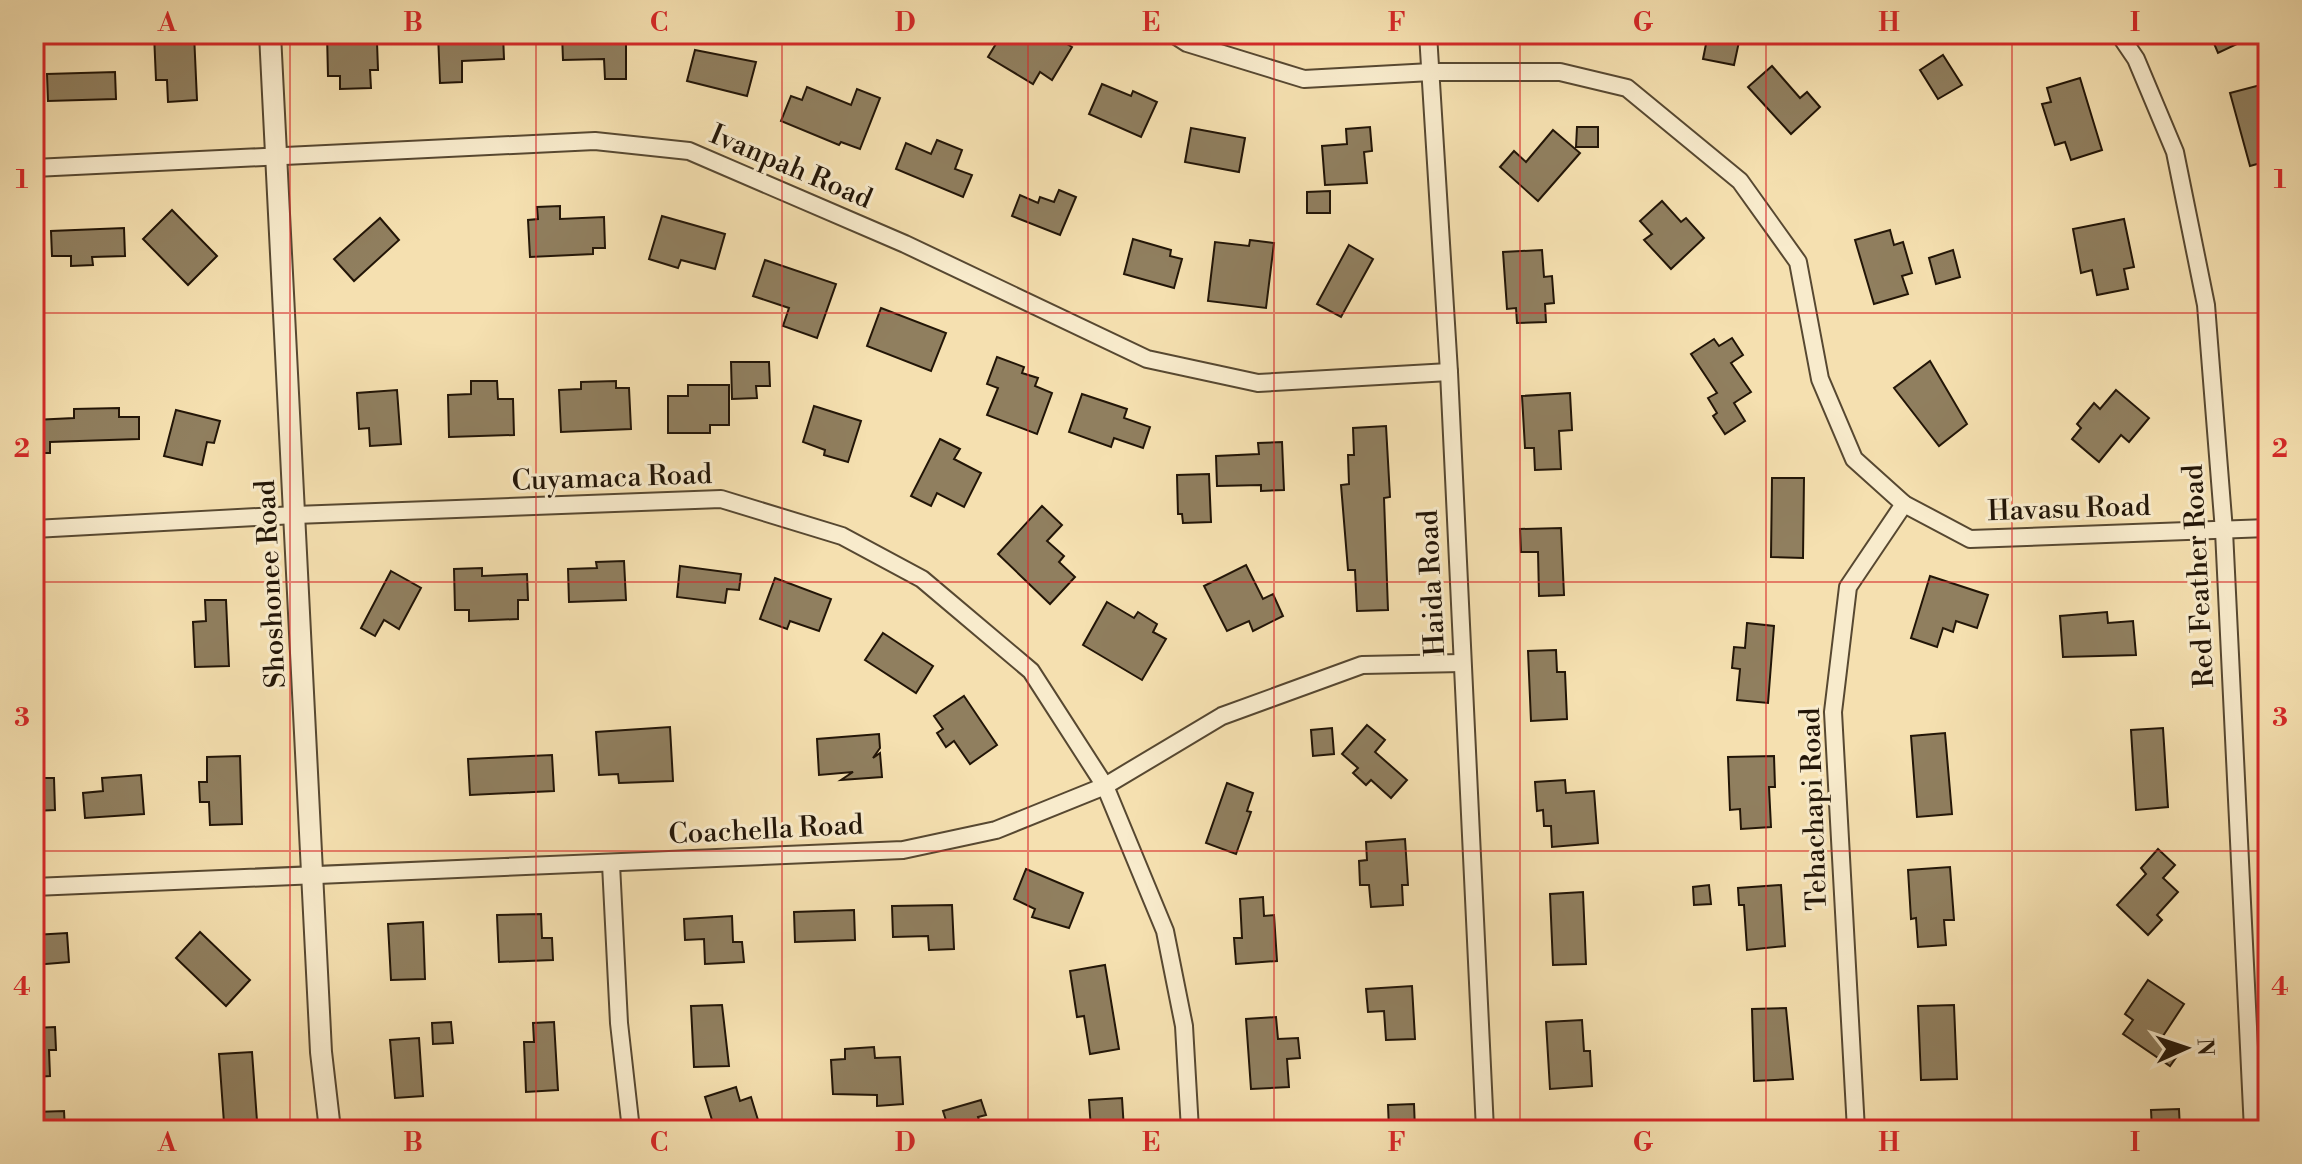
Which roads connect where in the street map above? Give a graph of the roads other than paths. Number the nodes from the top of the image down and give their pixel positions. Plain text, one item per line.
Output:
1 (270, 34) edge
2 (1173, 34) edge
3 (1428, 34) edge
4 (2119, 34) edge
5 (1431, 72) junction
6 (277, 155) junction
7 (34, 168) edge
8 (1449, 372) junction
9 (1904, 504) junction
10 (295, 515) junction
11 (2268, 528) edge
12 (34, 529) edge
13 (2224, 531) junction
14 (1462, 663) junction
15 (1105, 786) junction
16 (611, 864) junction
17 (313, 874) junction
18 (34, 887) edge
19 (330, 1130) edge
20 (631, 1130) edge
21 (1190, 1130) edge
22 (1485, 1130) edge
23 (1856, 1130) edge
24 (2253, 1130) edge

1 - 6 street, Shoshonee Road
2 - 5 street, Havasu Road
3 - 5 street, Haida Road
4 - 13 street, Red Feather Road
5 - 8 street, Haida Road
5 - 9 street, Havasu Road
6 - 7 street, Ivanpah Road
6 - 8 street, Ivanpah Road
6 - 10 street, Shoshonee Road
8 - 14 street, Haida Road
9 - 13 street, Havasu Road
9 - 23 street, Tehachapi Road
10 - 12 street, Cuyamaca Road
10 - 15 street, Cuyamaca Road
10 - 17 street, Shoshonee Road
11 - 13 street, Havasu Road
13 - 24 street, Red Feather Road
14 - 15 street, Coachella Road
14 - 22 street, Haida Road
15 - 16 street, Coachella Road
15 - 21 street, Cuyamaca Road
16 - 17 street, Coachella Road
16 - 20 street
17 - 18 street, Coachella Road
17 - 19 street, Shoshonee Road

